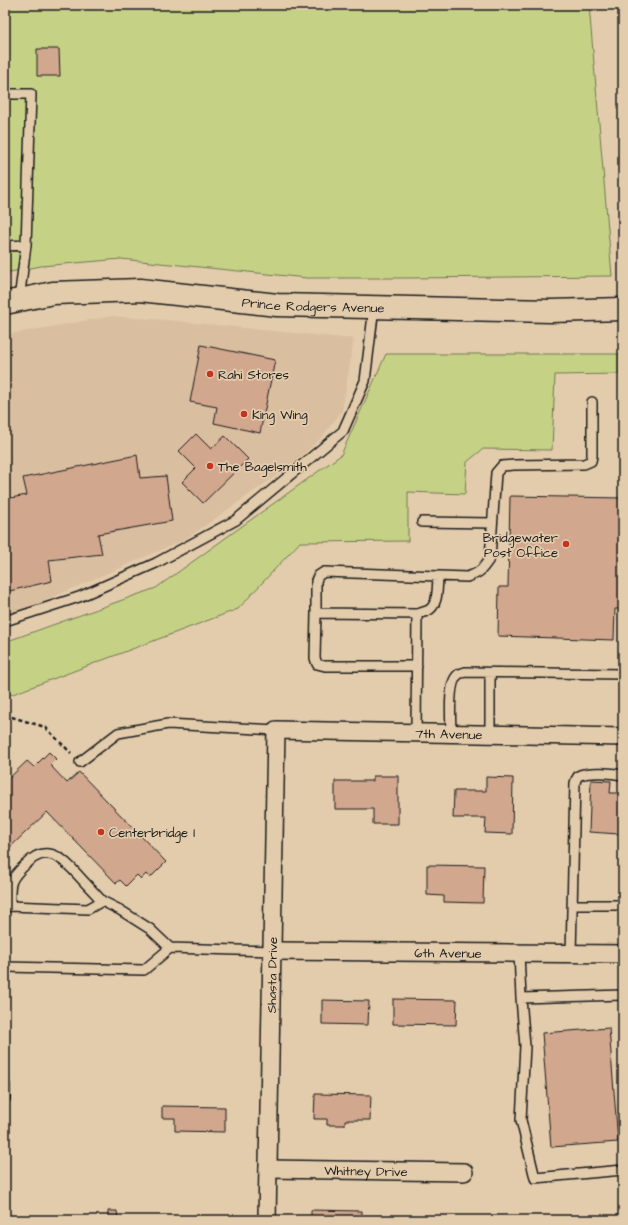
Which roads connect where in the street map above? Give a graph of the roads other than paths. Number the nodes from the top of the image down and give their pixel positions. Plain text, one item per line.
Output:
1 (5, 94) edge
2 (26, 245) junction
3 (5, 246) edge
4 (12, 302) edge
5 (374, 307) junction
6 (623, 308) edge
7 (592, 402) dead end
8 (422, 522) dead end
9 (492, 523) junction
10 (438, 576) junction
11 (316, 613) junction
12 (417, 614) junction
13 (5, 621) edge
14 (416, 666) junction
15 (490, 673) junction
16 (623, 674) edge
17 (276, 730) junction
18 (416, 733) junction
19 (451, 733) junction
20 (490, 734) junction
21 (623, 737) edge
22 (80, 762) road end
23 (623, 775) edge
24 (102, 901) junction
25 (573, 904) junction
26 (623, 905) edge
27 (7, 907) edge
28 (170, 948) junction
29 (272, 951) junction
30 (519, 953) junction
31 (571, 954) junction
32 (623, 954) edge
33 (5, 967) edge
34 (623, 995) edge
35 (521, 998) junction
36 (5, 1085) edge
37 (5, 1099) edge
38 (268, 1169) junction
39 (623, 1170) edge
40 (464, 1172) dead end
41 (266, 1220) edge

1 - 2 lane
2 - 3 lane
2 - 4 lane
4 - 5 street, Prince Rodgers Avenue
5 - 6 street, Prince Rodgers Avenue
5 - 13 lane
7 - 9 lane
8 - 9 lane
9 - 10 lane
10 - 11 lane
10 - 12 lane
11 - 12 lane
11 - 14 lane
12 - 14 lane
14 - 18 lane
15 - 16 lane
15 - 19 lane
15 - 20 lane
17 - 18 street, 7th Avenue
17 - 22 lane
17 - 29 street, Shasta Drive
18 - 19 street, 7th Avenue
19 - 20 street, 7th Avenue
20 - 21 street, 7th Avenue
23 - 25 lane
24 - 27 lane
24 - 27 lane
24 - 28 lane
25 - 26 lane
25 - 31 lane
28 - 29 lane
28 - 33 lane
29 - 30 street, 6th Avenue
29 - 38 street, Shasta Drive
30 - 31 street, 6th Avenue
30 - 35 lane
31 - 32 street, 6th Avenue
34 - 35 lane
35 - 39 lane
36 - 37 lane
38 - 40 street, Whitney Drive
38 - 41 street, Shasta Drive

